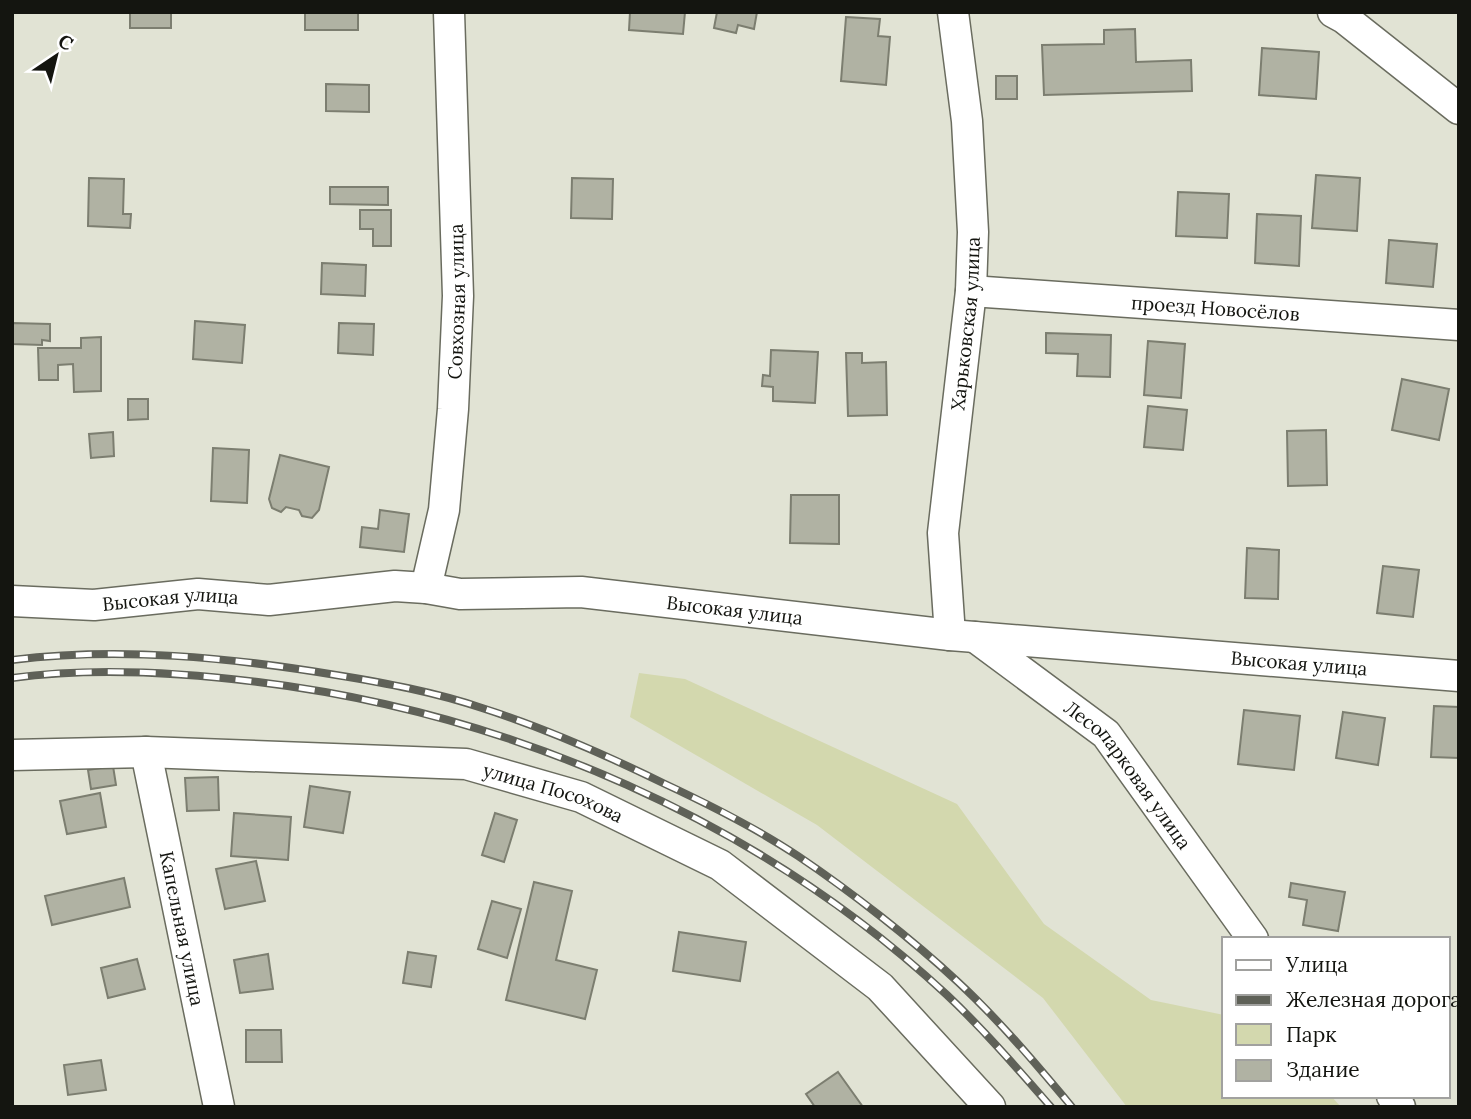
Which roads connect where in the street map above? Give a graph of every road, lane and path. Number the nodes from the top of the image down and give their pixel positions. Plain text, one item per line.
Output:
1 (449, 12) edge
2 (953, 12) edge
3 (1333, 12) edge
4 (1459, 109) edge
5 (971, 291) junction
6 (1459, 325) edge
7 (426, 588) junction
8 (12, 601) edge
9 (962, 636) junction
10 (1459, 676) edge
11 (146, 752) junction
12 (12, 755) edge
13 (1252, 937) edge
14 (219, 1107) edge
15 (990, 1107) edge

1 - 7 street, Совхозная улица
2 - 5 street, Харьковская улица
3 - 4 street
5 - 6 street, проезд Новосёлов
5 - 9 street, Харьковская улица
7 - 8 street, Высокая улица
7 - 9 street, Высокая улица
9 - 10 street, Высокая улица
9 - 13 street, Лесопарковая улица
11 - 12 street, улица Посохова
11 - 14 street, Капельная улица
11 - 15 street, улица Посохова

